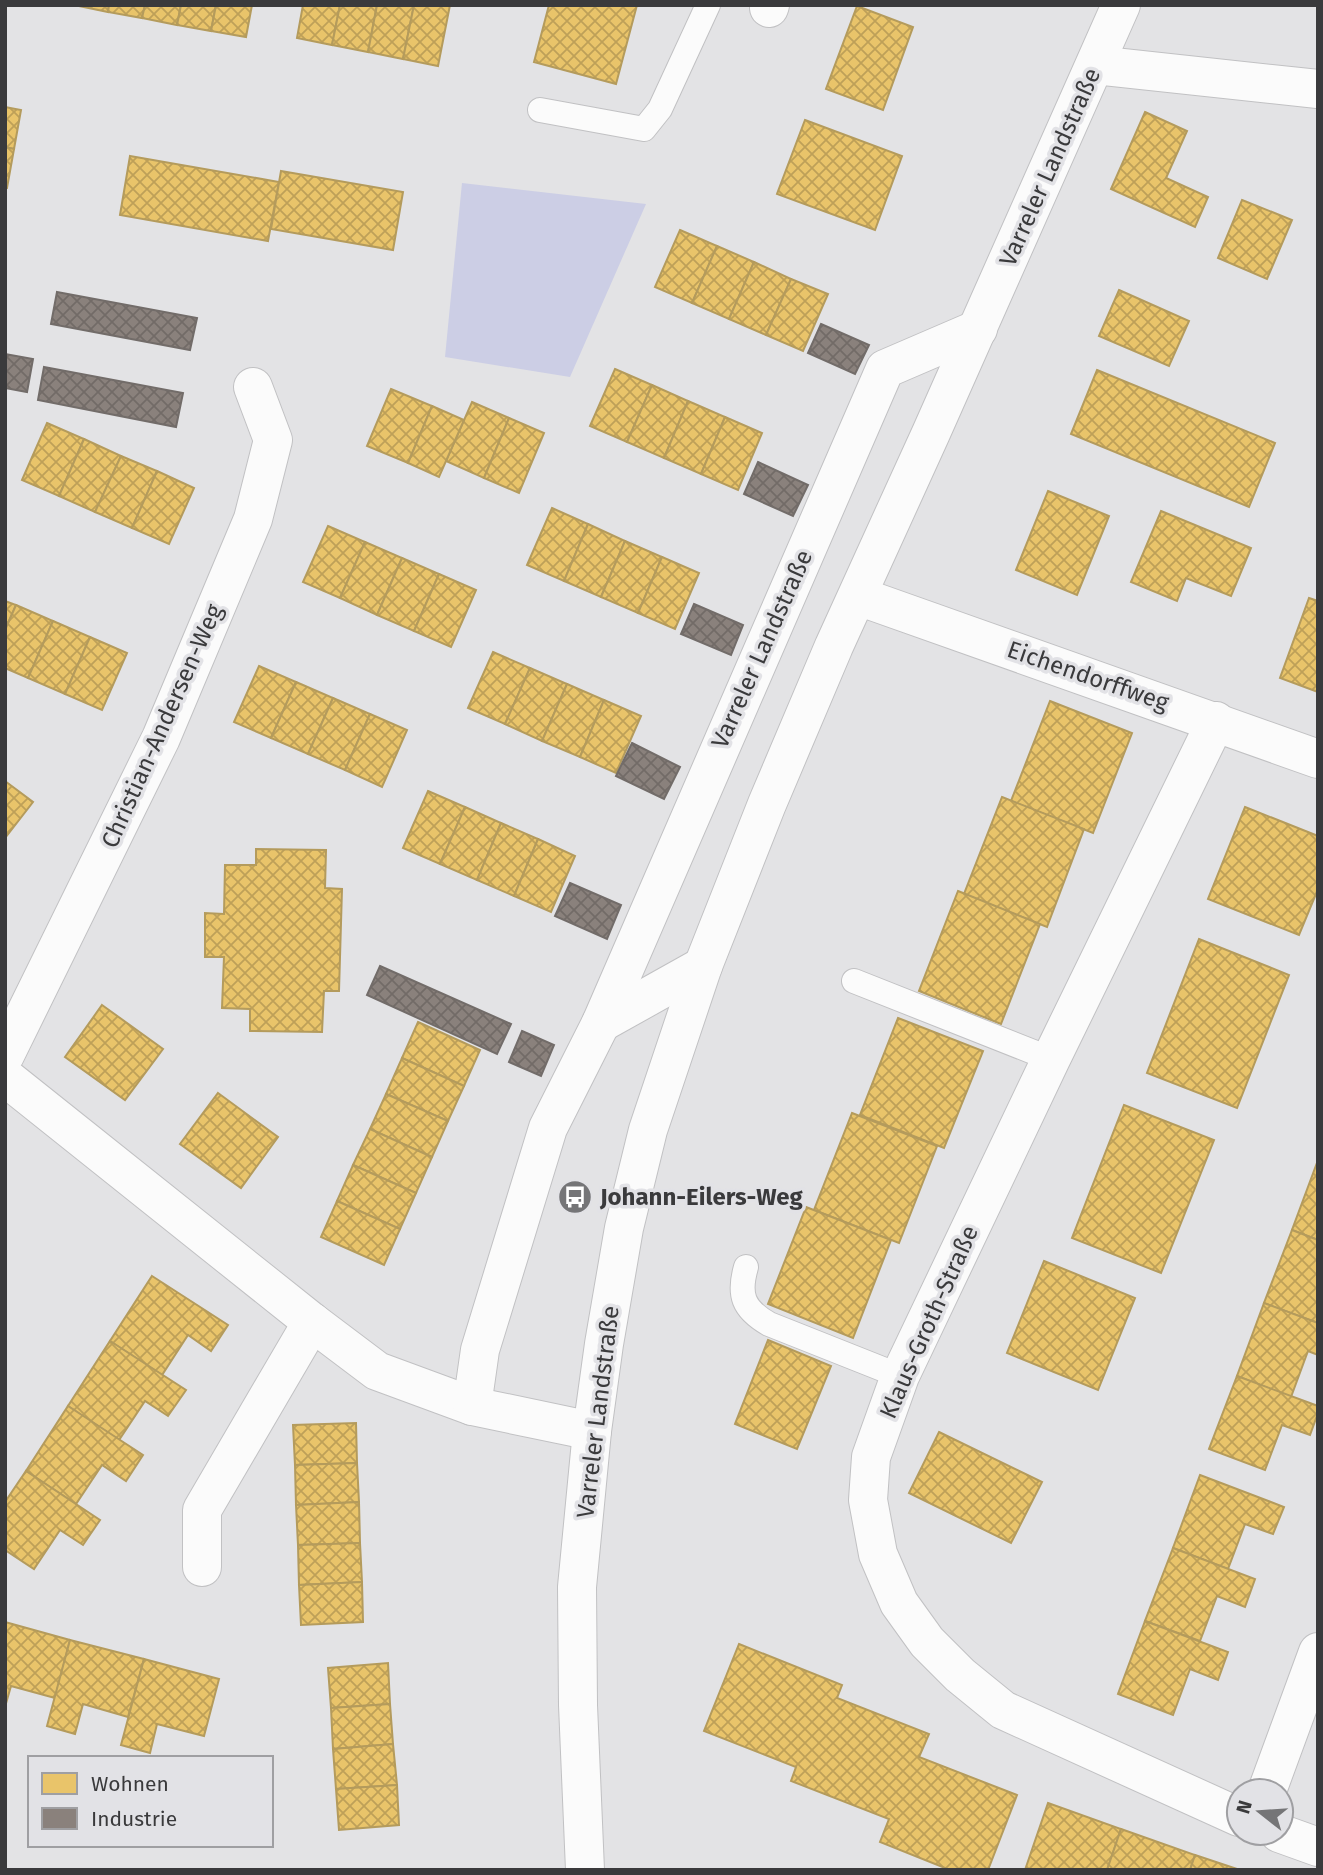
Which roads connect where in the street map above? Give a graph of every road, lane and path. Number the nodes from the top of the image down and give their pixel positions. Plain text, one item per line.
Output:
1 (708, 5) edge
2 (1121, 5) edge
3 (1095, 65) junction
4 (1318, 89) edge
5 (540, 110) dead end
6 (978, 329) junction
7 (253, 387) dead end
8 (858, 596) junction
9 (1216, 721) junction
10 (1318, 759) edge
11 (703, 966) junction
12 (854, 981) dead end
13 (601, 1023) junction
14 (5, 1055) edge
15 (1051, 1059) junction
16 (5, 1077) edge
17 (746, 1266) dead end
18 (312, 1322) junction
19 (900, 1376) junction
20 (472, 1406) junction
21 (592, 1431) junction
22 (202, 1567) dead end
23 (1318, 1652) edge
24 (1272, 1777) edge
25 (1225, 1811) edge
26 (1295, 1839) edge
27 (1318, 1847) edge
28 (584, 1870) edge

1 - 5 lane
2 - 3 street, Varreler Landstraße
3 - 4 street
3 - 6 street, Varreler Landstraße
6 - 8 street, Varreler Landstraße
6 - 13 street, Varreler Landstraße
7 - 14 street, Christian-Andersen-Weg
8 - 9 street, Eichendorffweg
8 - 11 street, Varreler Landstraße
9 - 10 street, Eichendorffweg
9 - 15 street, Klaus-Groth-Straße
11 - 13 street
11 - 21 street, Varreler Landstraße
12 - 15 lane
13 - 20 street, Varreler Landstraße
15 - 19 street, Klaus-Groth-Straße
16 - 18 street
17 - 19 lane
18 - 20 street
18 - 22 street
19 - 25 street, Klaus-Groth-Straße
20 - 21 street
21 - 28 street, Varreler Landstraße
23 - 24 street
26 - 27 street

